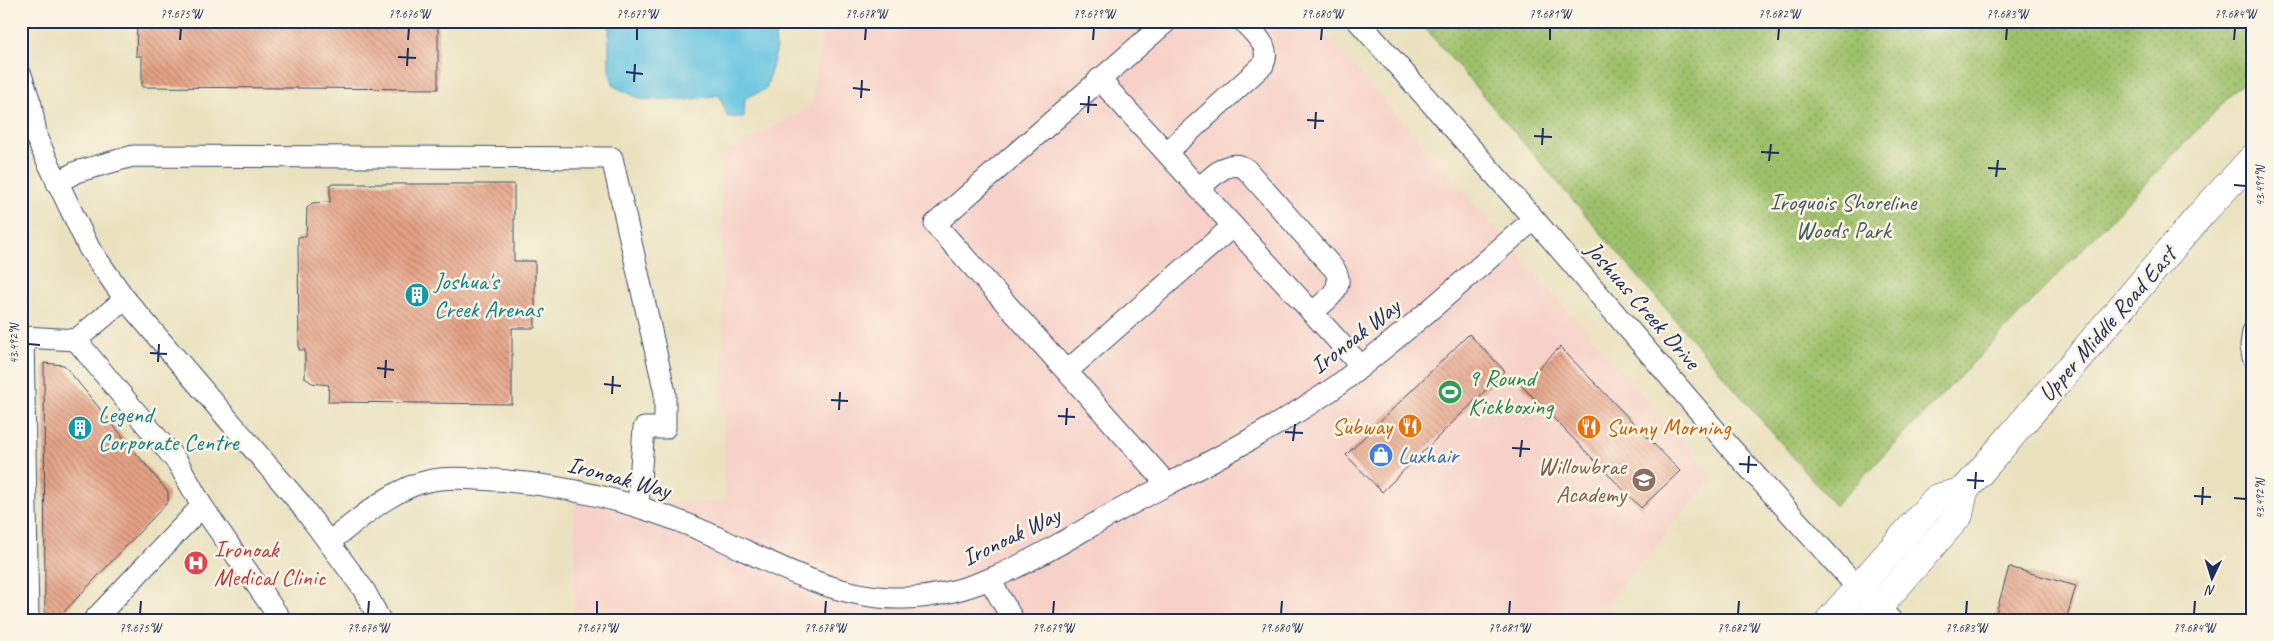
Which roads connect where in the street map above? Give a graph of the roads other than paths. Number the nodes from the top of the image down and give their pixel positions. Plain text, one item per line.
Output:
1 (1167, 21) edge
2 (1243, 21) edge
3 (1358, 21) edge
4 (21, 75) edge
5 (1099, 79) junction
6 (1167, 152) junction
7 (2253, 158) edge
8 (57, 183) junction
9 (1199, 188) junction
10 (1534, 219) junction
11 (1233, 226) junction
12 (125, 299) junction
13 (1312, 313) junction
14 (2253, 332) edge
15 (76, 340) junction
16 (2253, 357) edge
17 (1361, 366) junction
18 (1067, 371) junction
19 (1167, 484) junction
20 (1964, 491) junction
21 (638, 505) junction
22 (202, 506) junction
23 (330, 541) junction
24 (990, 580) junction
25 (1858, 588) junction
26 (1879, 616) edge
27 (28, 620) edge
28 (94, 620) edge
29 (281, 620) edge
30 (380, 620) edge
31 (1013, 620) edge
32 (1830, 620) edge

1 - 5 street
2 - 6 street
3 - 10 street, Joshuas Creek Drive
4 - 8 street
5 - 6 street
5 - 18 street
6 - 9 street
7 - 20 main road, Upper Middle Road East
8 - 12 street
8 - 21 street
9 - 11 street
9 - 13 street
10 - 17 street, Ironoak Way
10 - 25 street, Joshuas Creek Drive
11 - 13 street
11 - 18 street
12 - 15 street
12 - 23 street
13 - 17 street
14 - 16 street
15 - 22 street
15 - 27 street
17 - 19 street, Ironoak Way
18 - 19 street
19 - 24 street, Ironoak Way
20 - 25 main road
20 - 26 main road, Upper Middle Road East
21 - 23 street, Ironoak Way
21 - 24 street, Ironoak Way
22 - 28 street
22 - 29 street
23 - 30 street
24 - 31 street
25 - 26 street, Joshuas Creek Drive
25 - 32 main road

